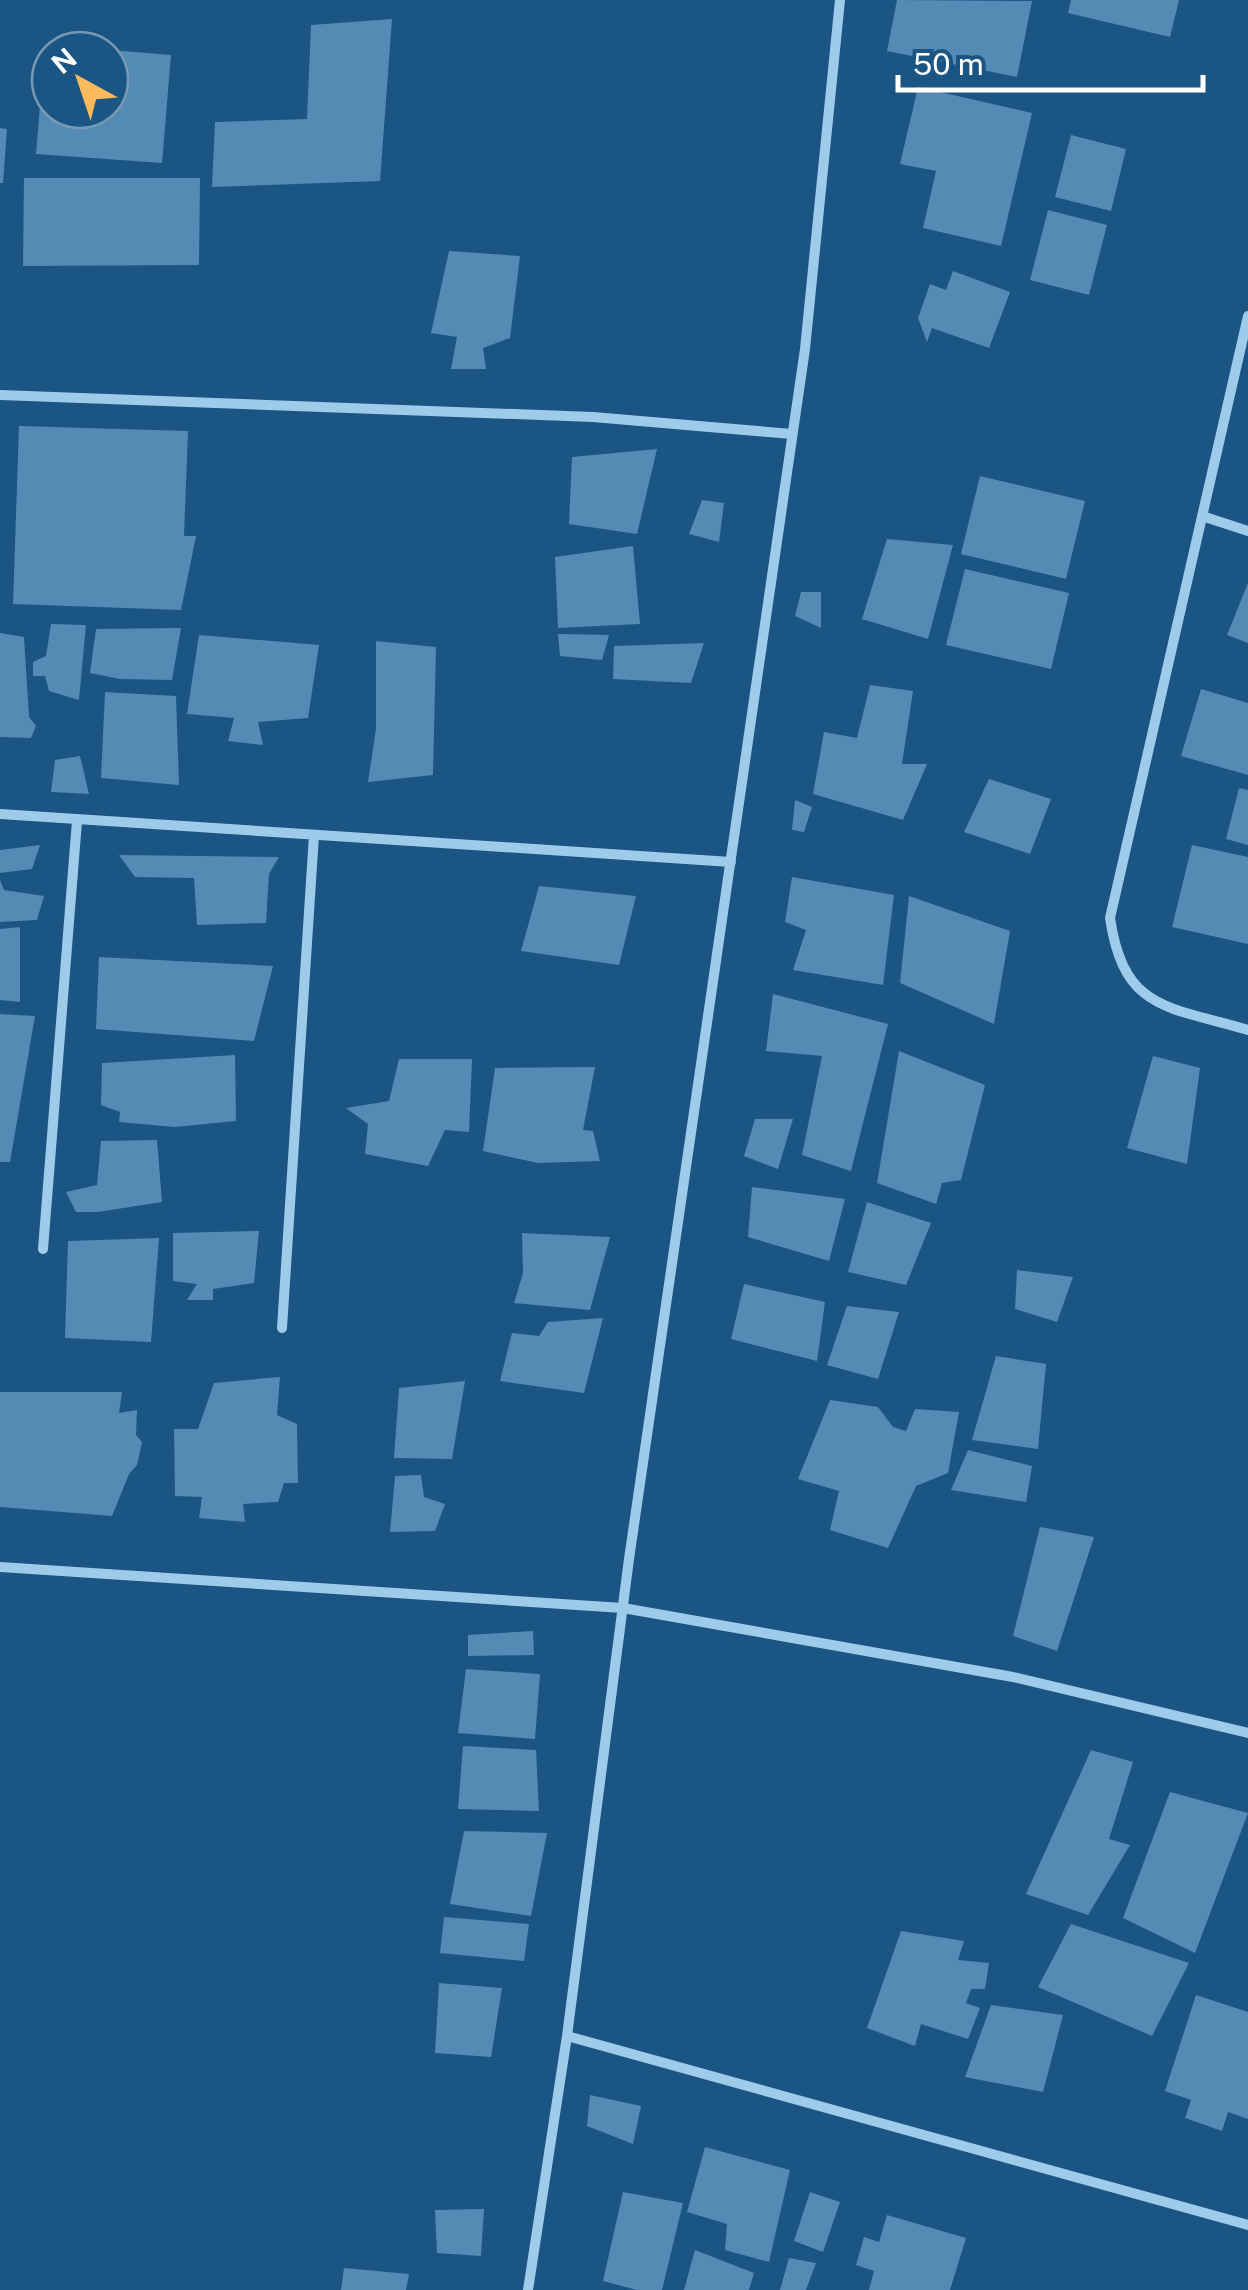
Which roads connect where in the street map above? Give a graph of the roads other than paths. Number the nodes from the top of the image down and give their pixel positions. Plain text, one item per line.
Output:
1 (840, 0) edge
2 (1248, 316) edge
3 (0, 395) edge
4 (792, 434) junction
5 (1202, 516) junction
6 (1248, 531) edge
7 (0, 814) edge
8 (77, 821) junction
9 (314, 836) junction
10 (731, 862) junction
11 (1248, 1030) edge
12 (43, 1249) dead end
13 (282, 1328) dead end
14 (0, 1568) edge
15 (623, 1608) junction
16 (1248, 1733) edge
17 (567, 2036) junction
18 (1248, 2224) edge
19 (528, 2290) edge

1 - 4 street
2 - 5 street
3 - 4 street
4 - 10 street
5 - 6 street
5 - 11 street
7 - 8 street
8 - 9 street
8 - 12 street
9 - 10 street
9 - 13 street
10 - 15 street
14 - 15 street
15 - 16 street
15 - 17 street
17 - 18 street
17 - 19 street

